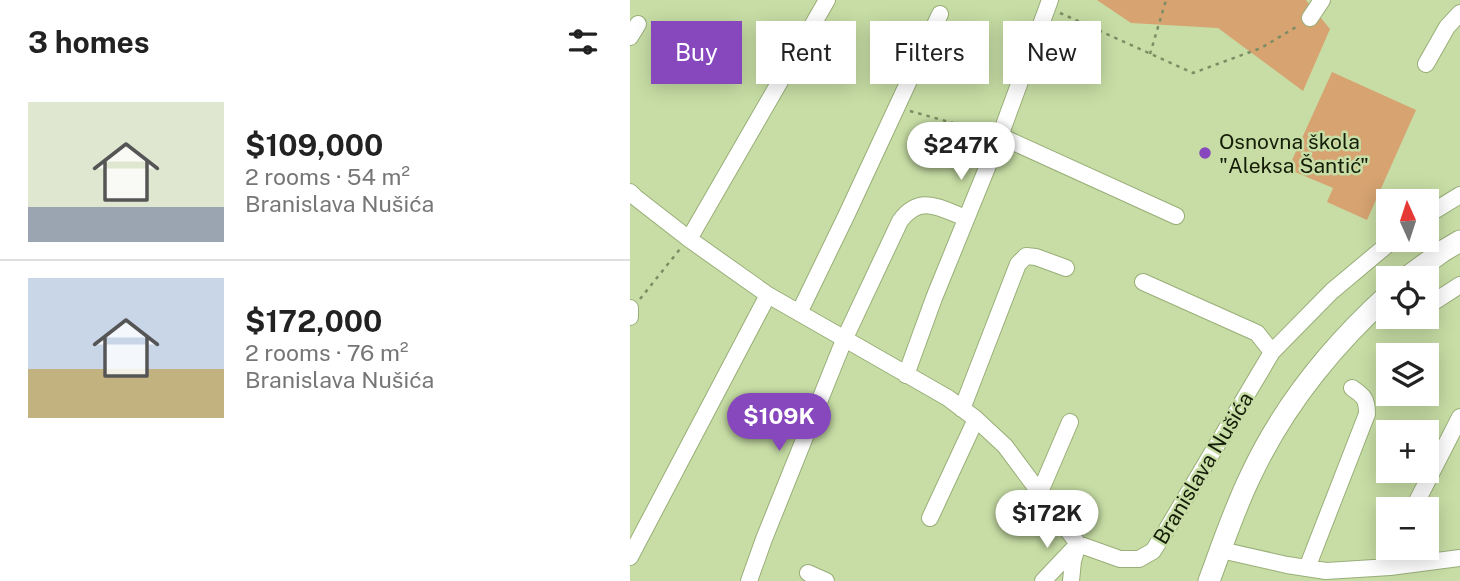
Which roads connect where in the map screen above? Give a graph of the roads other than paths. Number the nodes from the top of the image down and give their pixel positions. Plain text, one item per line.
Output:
1 (827, 0) edge
2 (1322, 0) edge
3 (1049, 4) edge
4 (1460, 13) edge
5 (940, 14) dead end
6 (1310, 18) road end
7 (1426, 64) dead end
8 (1000, 136) junction
9 (1460, 195) edge
10 (632, 198) edge
11 (1439, 208) edge
12 (1176, 216) dead end
13 (966, 218) junction
14 (689, 239) junction
15 (1460, 241) edge
16 (1378, 252) edge
17 (1422, 266) edge
18 (1066, 268) dead end
19 (1143, 282) dead end
20 (1460, 285) edge
21 (768, 295) junction
22 (1439, 299) edge
23 (630, 309) edge
24 (1376, 310) edge
25 (799, 313) junction
26 (630, 317) edge
27 (844, 340) junction
28 (1272, 352) junction
29 (906, 375) junction
30 (1352, 388) dead end
31 (962, 409) junction
32 (1460, 417) edge
33 (976, 419) junction
34 (1070, 422) dead end
35 (1040, 492) junction
36 (1419, 497) edge
37 (930, 518) dead end
38 (1078, 544) junction
39 (1221, 550) junction
40 (630, 558) edge
41 (1460, 558) edge
42 (1392, 560) edge
43 (1390, 567) junction
44 (1307, 568) junction
45 (808, 573) dead end
46 (1049, 579) edge
47 (749, 581) edge
48 (826, 581) edge
49 (1071, 581) edge
50 (1209, 581) edge

1 - 14 street
2 - 6 street
3 - 8 street
4 - 7 street
5 - 25 street
8 - 12 street
8 - 13 street
9 - 11 street
10 - 14 street
13 - 27 street
13 - 29 street
14 - 21 street
15 - 17 main road
16 - 28 street, Branislava Nušića
18 - 31 street
19 - 28 street
20 - 22 street
21 - 25 street
21 - 40 street
23 - 26 street
24 - 39 main road
25 - 27 street
27 - 29 street
27 - 47 street
28 - 38 street, Branislava Nušića
29 - 31 street
30 - 44 street
31 - 33 street
32 - 36 street
33 - 35 street
33 - 37 street
34 - 35 street
35 - 38 street
38 - 46 street
38 - 49 street
39 - 44 street
39 - 50 main road
41 - 43 street
42 - 43 street
43 - 44 street
45 - 48 street

